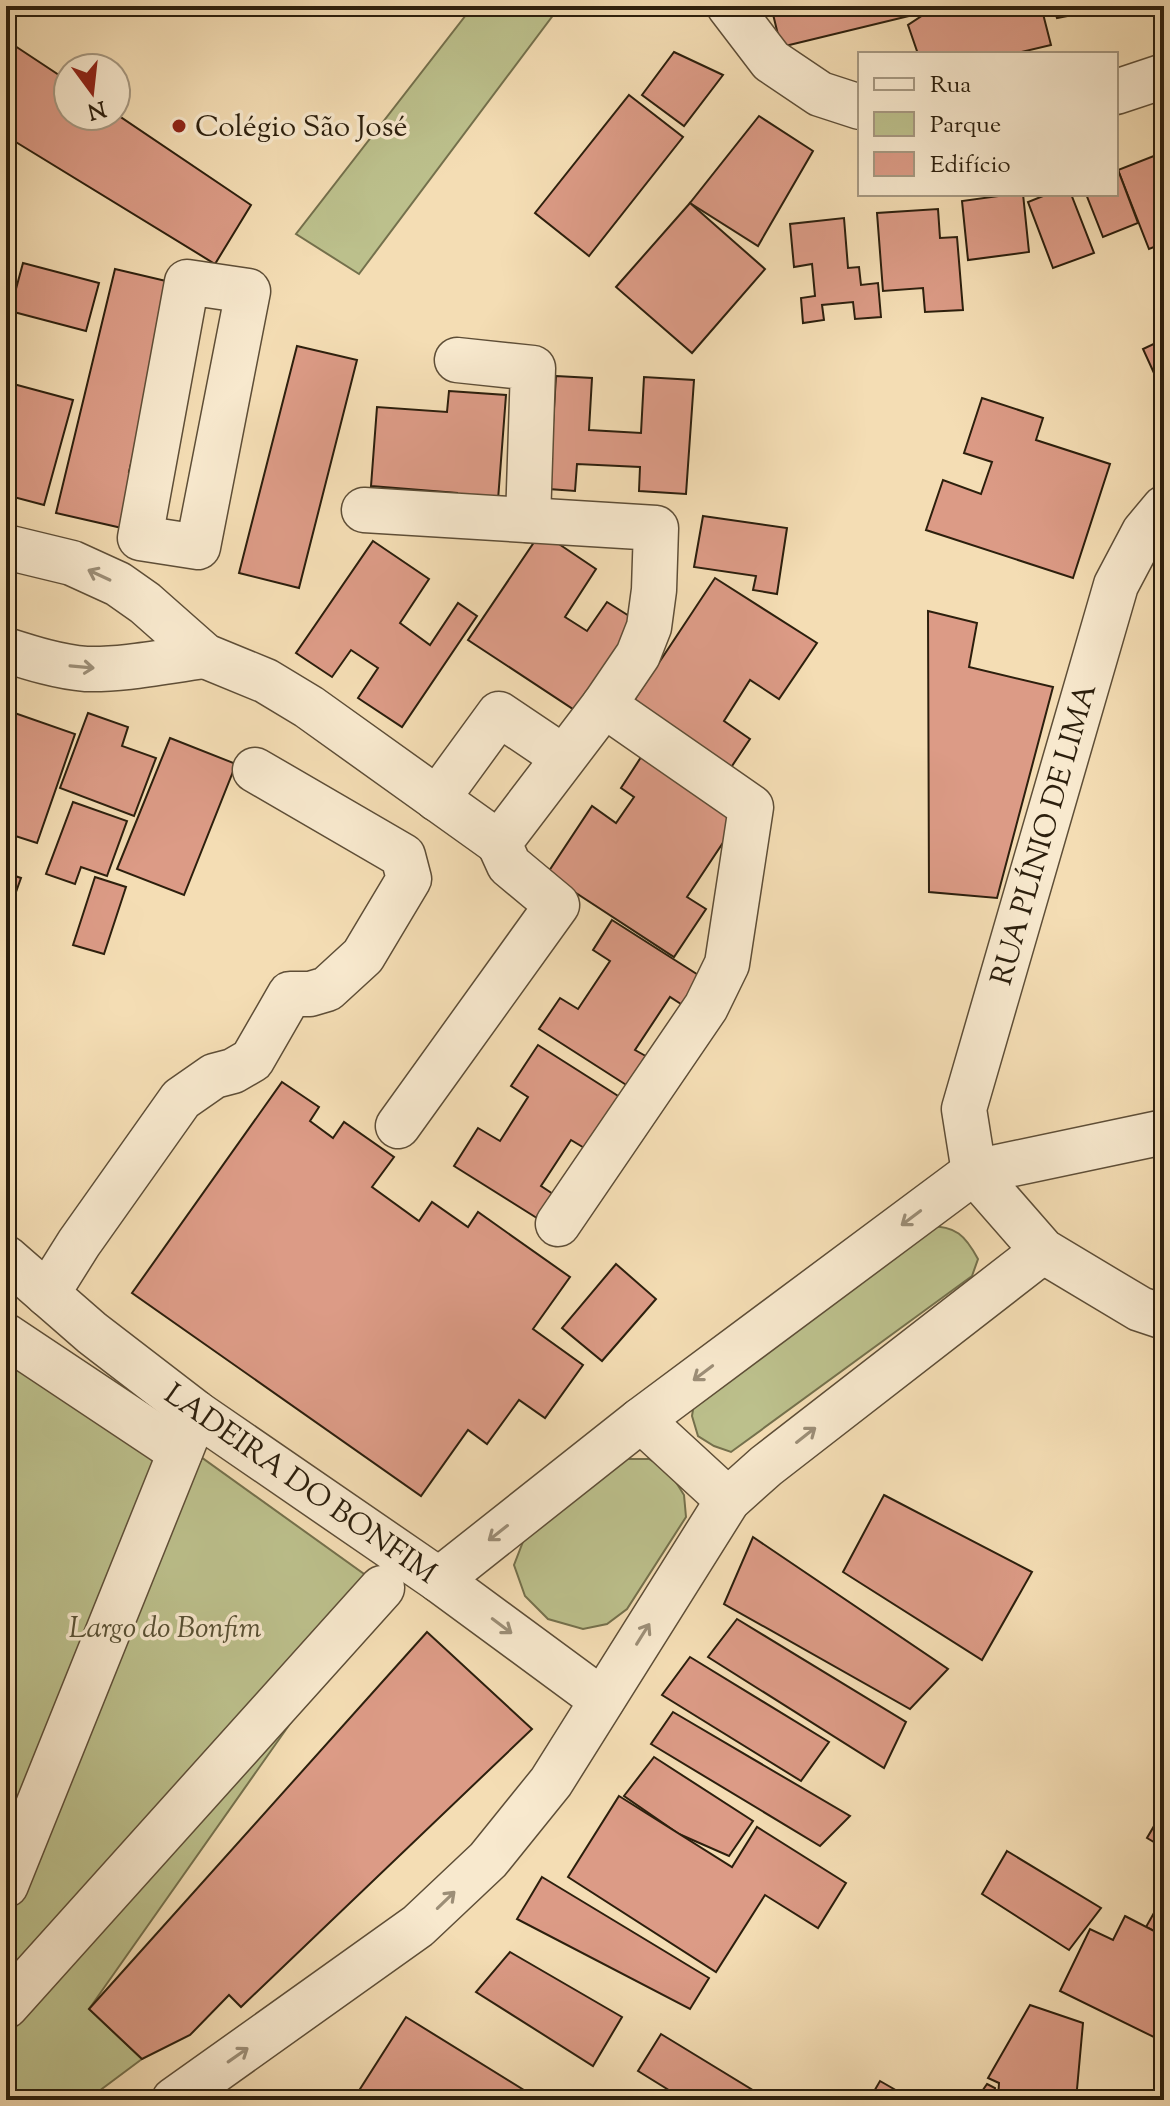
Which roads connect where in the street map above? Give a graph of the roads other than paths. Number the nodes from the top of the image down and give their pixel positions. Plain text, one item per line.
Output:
1 (729, 6) edge
2 (1164, 76) edge
3 (1118, 91) edge
4 (858, 106) edge
5 (457, 360) dead end
6 (1164, 508) edge
7 (364, 510) dead end
8 (528, 520) junction
9 (162, 541) junction
10 (6, 547) edge
11 (145, 603) junction
12 (6, 650) edge
13 (205, 656) junction
14 (604, 705) junction
15 (563, 757) junction
16 (255, 770) dead end
17 (437, 799) junction
18 (499, 843) junction
19 (398, 1126) dead end
20 (1164, 1132) edge
21 (974, 1172) junction
22 (558, 1224) dead end
23 (1043, 1251) junction
24 (6, 1258) edge
25 (47, 1294) junction
26 (1164, 1317) edge
27 (6, 1336) edge
28 (641, 1420) junction
29 (188, 1432) junction
30 (728, 1500) junction
31 (439, 1580) junction
32 (382, 1588) dead end
33 (602, 1700) junction
34 (6, 1885) edge
35 (6, 2006) edge
36 (195, 2094) edge

1 - 4 street
2 - 3 street
5 - 8 street
6 - 21 street, RUA PLÍNIO DE LIMA
7 - 8 street
8 - 14 street
9 - 9 street
9 - 11 street
11 -> 10 street
11 - 13 street
12 -> 13 street
13 - 17 street
14 - 15 street
14 - 22 street
15 - 17 street
15 - 18 street
16 - 25 street
17 - 18 street
18 - 19 street
20 - 21 street
21 - 23 street
21 -> 28 street
23 - 26 street
30 -> 23 street
24 - 25 street, LADEIRA DO BONFIM
25 - 29 street, LADEIRA DO BONFIM
27 - 29 street
28 - 30 street
28 -> 31 street
29 - 31 street, LADEIRA DO BONFIM
29 - 34 street
33 -> 30 street
31 -> 33 street, LADEIRA DO BONFIM
32 - 35 street
36 -> 33 street

